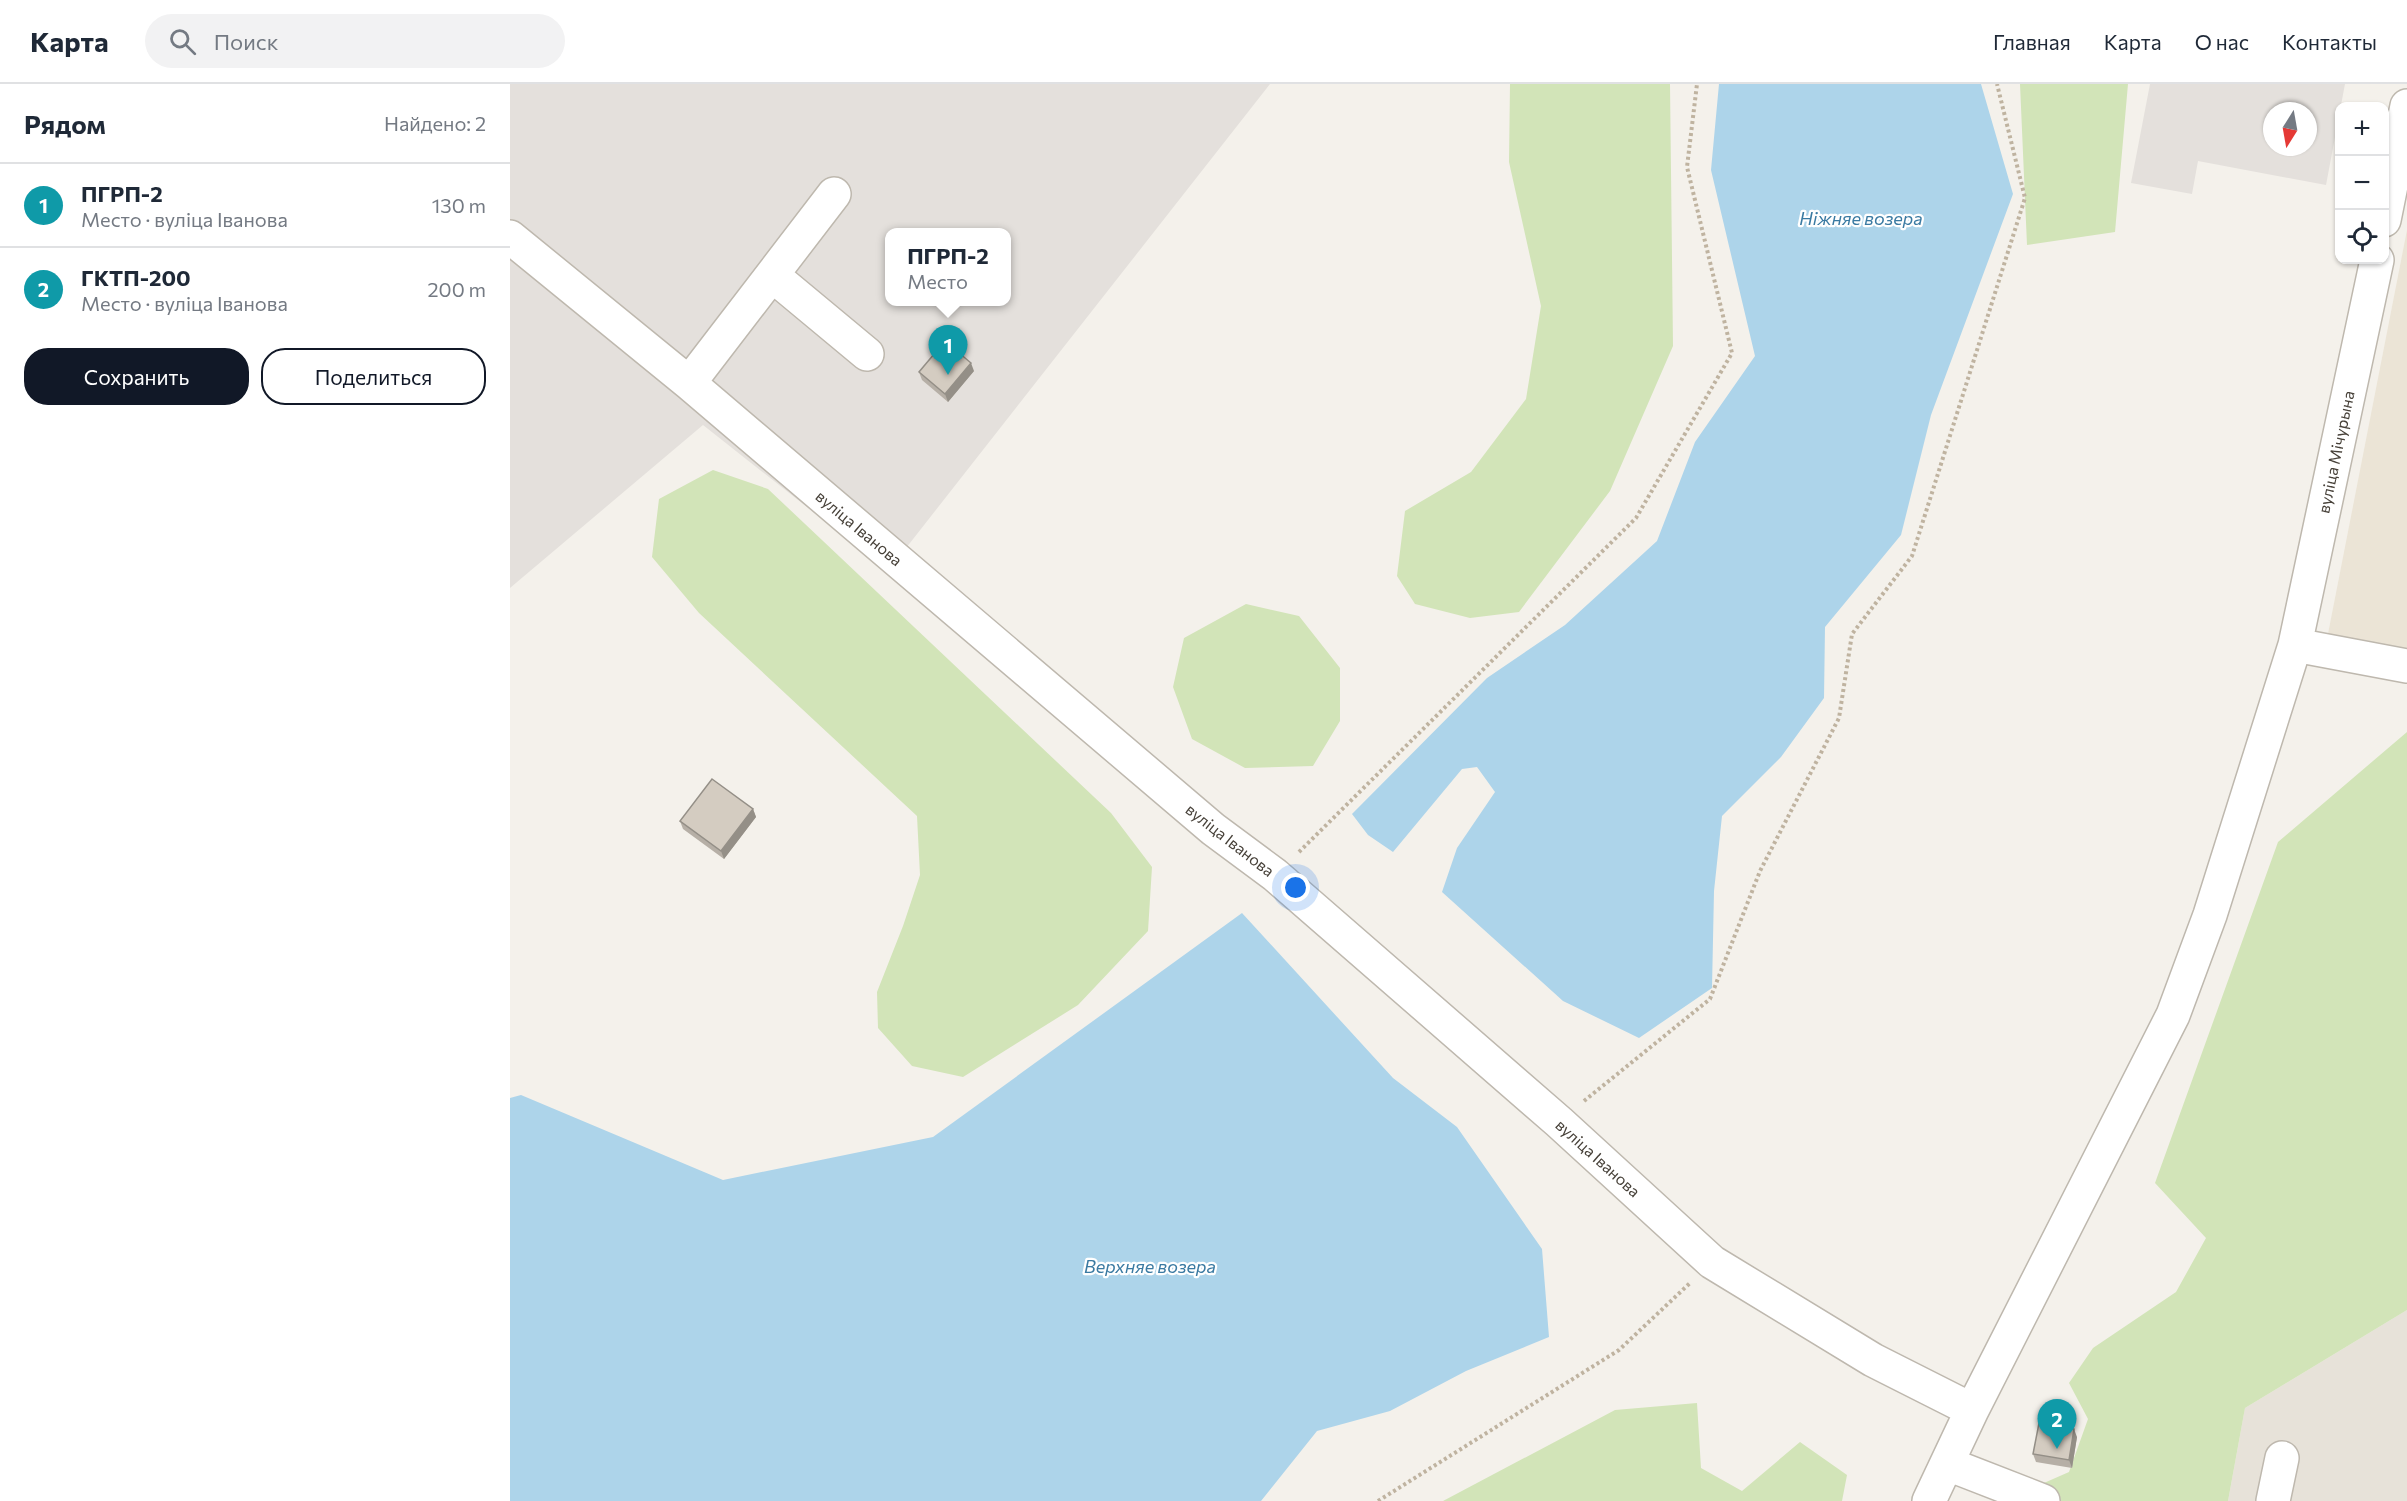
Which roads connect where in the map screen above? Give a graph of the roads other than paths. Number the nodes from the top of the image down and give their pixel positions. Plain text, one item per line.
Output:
1 (2407, 106) edge
2 (834, 194) dead end
3 (2387, 210) edge
4 (510, 237) edge
5 (2375, 264) edge
6 (772, 275) junction
7 (867, 354) dead end
8 (689, 383) junction
9 (2295, 645) junction
10 (2407, 666) edge
11 (1972, 1410) junction
12 (2282, 1458) dead end
13 (1948, 1464) junction
14 (1929, 1501) edge
15 (2043, 1501) edge
16 (2273, 1501) edge

1 - 3 street
2 - 6 street
4 - 8 street, вуліца Іванова
5 - 9 street, вуліца Мічурына
6 - 7 street
6 - 8 street
8 - 11 street, вуліца Іванова
9 - 10 street
9 - 11 street, вуліца Мічурына
11 - 13 street, вуліца Мічурына
12 - 16 street
13 - 14 street, вуліца Мічурына
13 - 15 street

